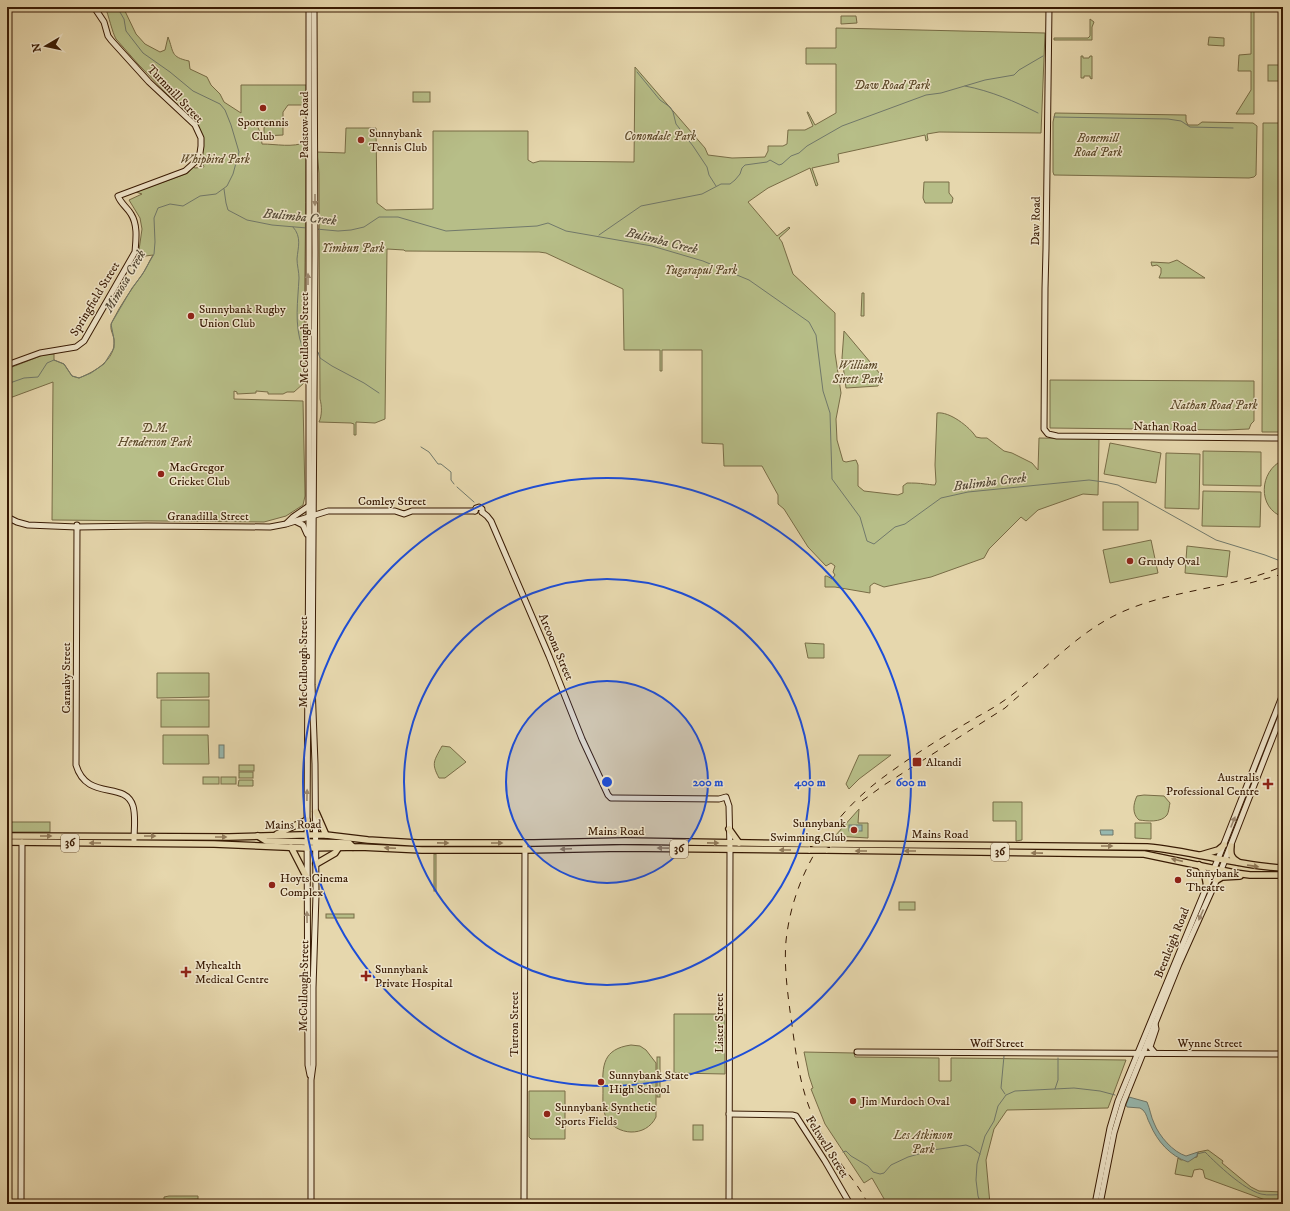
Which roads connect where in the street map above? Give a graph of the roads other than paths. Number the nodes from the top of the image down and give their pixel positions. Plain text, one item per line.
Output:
1 (94, 7) edge
2 (309, 7) edge
3 (314, 7) edge
4 (1049, 7) edge
5 (118, 196) joint
6 (312, 218) junction
7 (308, 244) joint
8 (315, 244) joint
9 (7, 365) edge
10 (1048, 434) joint
11 (1283, 438) edge
12 (314, 498) junction
13 (309, 506) junction
14 (322, 512) junction
15 (482, 512) joint
16 (311, 516) junction
17 (7, 517) edge
18 (295, 521) junction
19 (286, 524) junction
20 (77, 526) junction
21 (309, 539) junction
22 (1283, 694) edge
23 (1283, 710) edge
24 (726, 797) joint
25 (316, 812) junction
26 (307, 820) junction
27 (729, 829) junction
28 (326, 835) junction
29 (7, 836) edge
30 (134, 836) junction
31 (258, 836) junction
32 (275, 836) junction
33 (316, 838) junction
34 (307, 841) junction
35 (7, 842) edge
36 (22, 842) junction
37 (605, 842) junction
38 (134, 843) junction
39 (525, 843) junction
40 (729, 843) junction
41 (739, 843) junction
42 (1224, 846) junction
43 (1231, 846) junction
44 (291, 847) junction
45 (339, 847) junction
46 (353, 847) junction
47 (316, 848) junction
48 (606, 848) junction
49 (525, 850) junction
50 (730, 850) junction
51 (1199, 855) junction
52 (1218, 859) junction
53 (1225, 860) junction
54 (1240, 863) junction
55 (316, 864) junction
56 (1198, 864) junction
57 (1214, 868) junction
58 (1283, 868) edge
59 (1221, 870) junction
60 (1250, 875) junction
61 (1283, 875) edge
62 (307, 878) junction
63 (1217, 880) junction
64 (1207, 887) junction
65 (1155, 1023) junction
66 (857, 1052) dead end
67 (1140, 1053) junction
68 (1155, 1053) junction
69 (1283, 1054) edge
70 (311, 1080) junction
71 (729, 1114) junction
72 (21, 1204) edge
73 (311, 1204) edge
74 (524, 1204) edge
75 (729, 1204) edge
76 (850, 1204) edge
77 (1095, 1204) edge
78 (1100, 1204) edge

1 - 5 street, Turnmill Street
2 - 6 street, Padstow Road
3 -> 6 street, Padstow Road
4 - 10 street, Daw Road
5 - 9 street, Springfield Street
6 - 7 street, Padstow Road
6 - 8 street, Padstow Road
13 -> 7 street, McCullough Street
8 - 12 street, McCullough Street
10 - 11 street, Nathan Road
12 - 14 street
12 - 16 street, McCullough Street
13 - 16 street, McCullough Street
13 - 19 street
14 - 15 street, Comley Street
14 - 16 street, Comley Street
15 - 24 street, Arcoona Street
16 - 18 street, Granadilla Street
16 - 21 street, McCullough Street
16 - 25 street, McCullough Street
17 - 20 street, Granadilla Street
18 - 19 street, Granadilla Street
18 - 21 street
19 - 20 street, Granadilla Street
20 - 30 street, Carnaby Street
26 -> 21 street, McCullough Street
42 -> 22 street, Beenleigh Road
23 - 43 street, Beenleigh Road
24 - 27 street, Lister Street
25 - 28 main road
25 - 33 street, McCullough Street
26 - 32 main road
26 - 34 street, McCullough Street
27 - 40 street, Lister Street
27 - 41 main road
28 - 33 main road, Mains Road / 36
28 -> 39 main road, Mains Road / 36
29 -> 30 main road, Mains Road / 36
30 -> 31 main road, Mains Road / 36
30 - 38 street
31 - 32 main road, Mains Road / 36
31 - 34 main road
32 - 34 main road, Mains Road / 36
33 - 34 main road
33 - 46 main road
33 - 47 street, McCullough Street
34 - 44 main road, Mains Road / 36
34 - 47 main road, Mains Road / 36
34 - 62 street, McCullough Street
35 - 36 main road, Mains Road / 36
38 -> 36 main road, Mains Road / 36
36 - 72 street
37 - 39 main road, Mains Road / 36
37 -> 40 main road, Mains Road / 36
37 - 48 main road
38 - 44 main road, Mains Road / 36
39 - 49 street, Turton Street
40 - 41 main road, Mains Road / 36
40 - 50 street, Lister Street
41 -> 51 main road, Mains Road / 36, bridge
42 - 51 main road
42 - 52 street, Beenleigh Road
43 - 53 street, Beenleigh Road
43 - 54 main road
44 - 62 main road
45 - 46 main road, Mains Road / 36
45 - 47 main road, Mains Road / 36
45 - 55 main road
49 -> 46 main road, Mains Road / 36
47 - 55 street, McCullough Street
48 -> 49 main road, Mains Road / 36
50 -> 48 main road, Mains Road / 36
49 - 74 street, Turton Street
56 -> 50 main road, Mains Road / 36, bridge
50 - 71 street, Lister Street
51 - 52 main road, Mains Road / 36
52 - 53 main road, Mains Road / 36
52 - 57 street, Beenleigh Road
53 - 54 main road, 36
53 - 59 street, Beenleigh Road
54 -> 58 main road, 36
55 - 70 street, McCullough Street
56 - 57 main road, Mains Road / 36
56 - 64 main road
57 - 59 main road, Mains Road / 36
57 - 64 street, Beenleigh Road
59 - 60 main road, 36
59 - 63 street, Beenleigh Road
60 - 61 main road, 36
60 - 63 main road
70 -> 62 street, McCullough Street
63 -> 65 street, Beenleigh Road
64 - 67 street, Beenleigh Road
65 - 67 street, Beenleigh Road
65 - 68 street
66 - 67 street, Woff Street
67 - 68 street, Wynne Street
67 - 77 street, Beenleigh Road
67 - 78 street, Beenleigh Road
68 - 69 street, Wynne Street
70 - 73 street, McCullough Street
71 - 75 street, Lister Street
71 - 76 street, Feltwell Street

